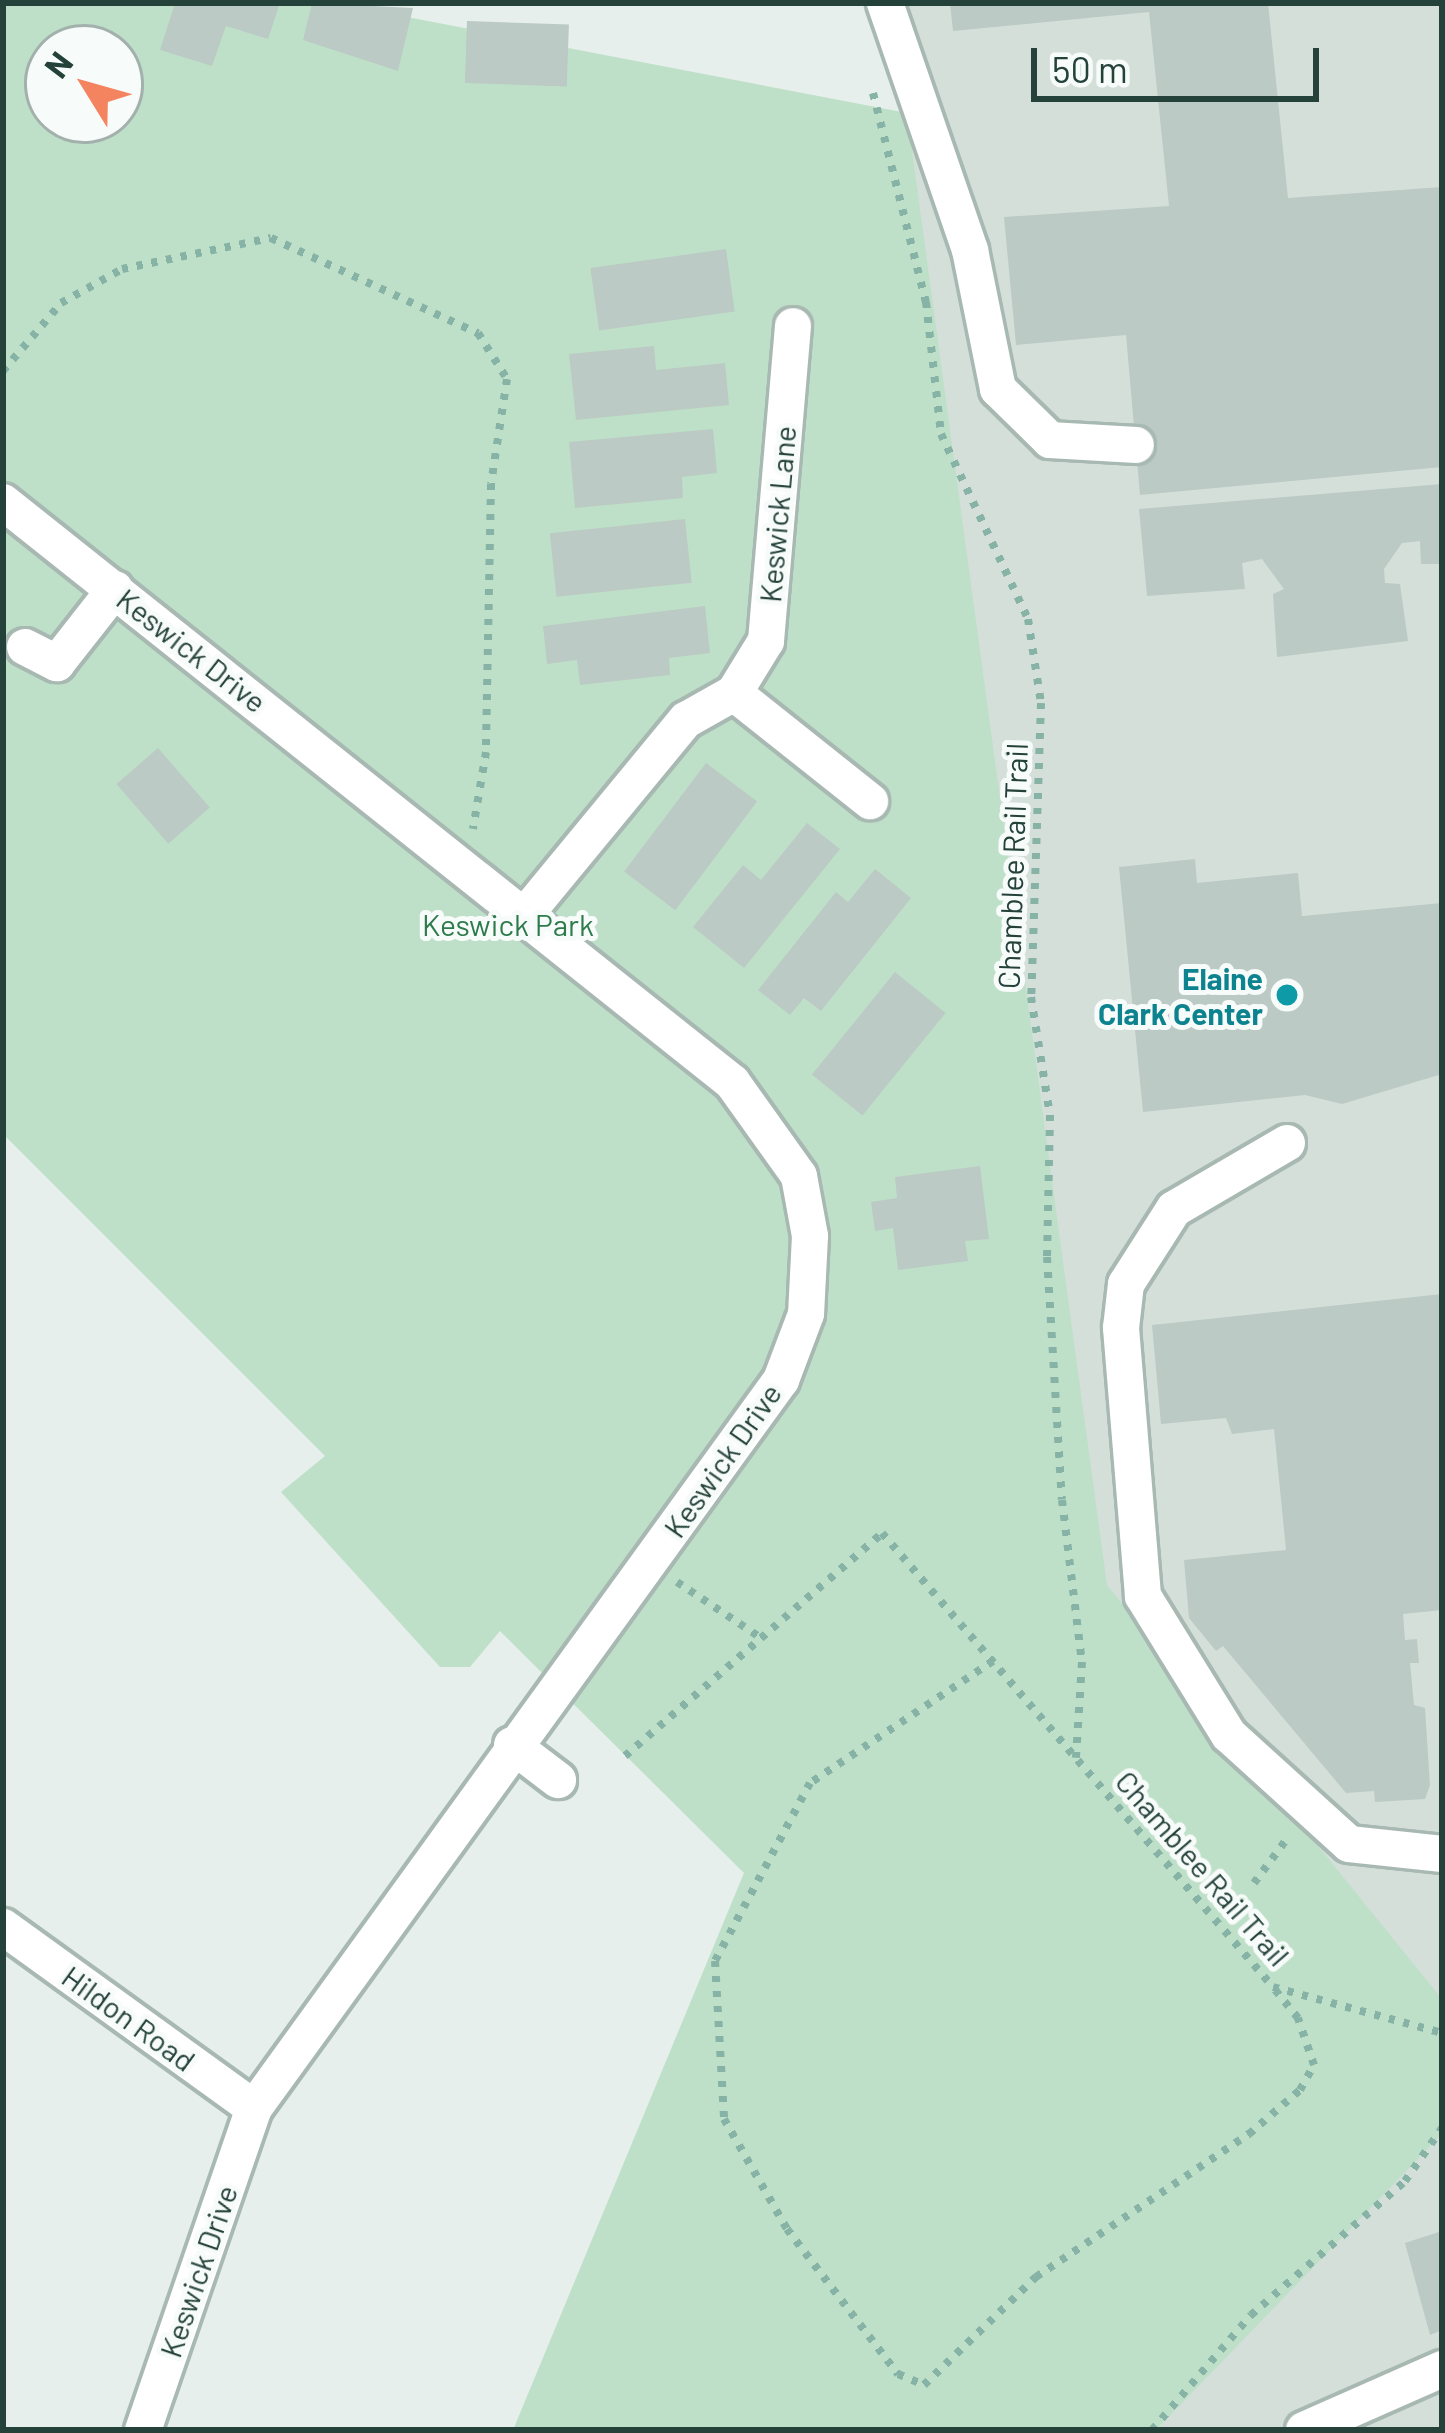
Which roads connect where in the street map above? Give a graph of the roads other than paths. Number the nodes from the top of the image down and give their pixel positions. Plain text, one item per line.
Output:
1 (885, 3) edge
2 (794, 326) dead end
3 (1136, 445) dead end
4 (3, 502) edge
5 (115, 589) junction
6 (25, 647) dead end
7 (734, 693) junction
8 (870, 801) dead end
9 (525, 915) junction
10 (1287, 1143) dead end
11 (512, 1745) junction
12 (558, 1780) dead end
13 (1442, 1854) edge
14 (3, 1927) edge
15 (254, 2108) junction
16 (1442, 2369) edge
17 (143, 2430) edge
18 (1304, 2430) edge

1 - 3 street
2 - 7 street, Keswick Lane
4 - 5 street, Keswick Drive
5 - 6 street
5 - 9 street, Keswick Drive
7 - 8 street
7 - 9 street, Keswick Lane
9 - 11 street, Keswick Drive
10 - 13 street
11 - 12 street
11 - 15 street, Keswick Drive
14 - 15 street, Hildon Road
15 - 17 street, Keswick Drive
16 - 18 street

